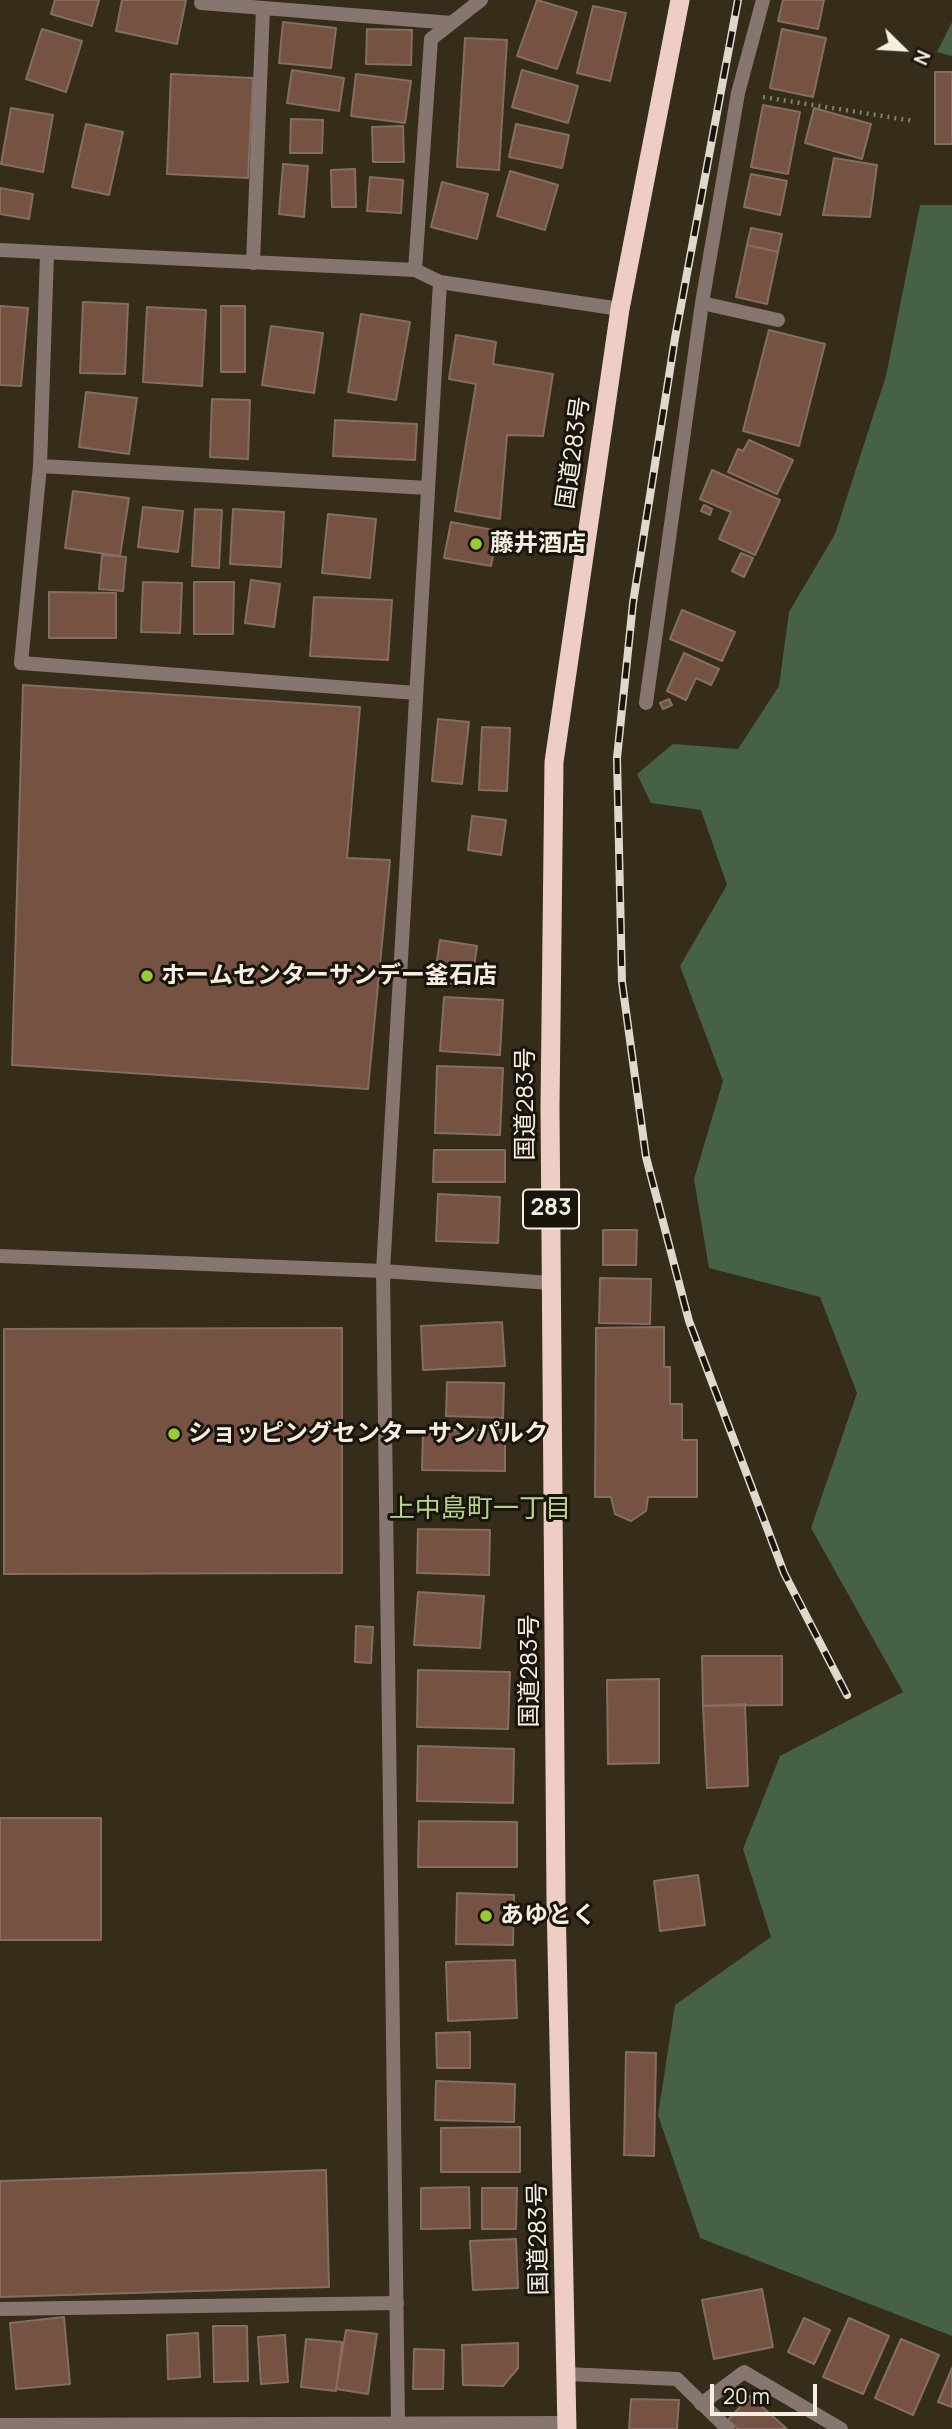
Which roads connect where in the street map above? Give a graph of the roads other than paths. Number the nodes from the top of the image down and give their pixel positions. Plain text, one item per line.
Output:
1 (481, 0) edge
2 (680, 0) edge
3 (763, 0) edge
4 (201, 3) dead end
5 (263, 8) junction
6 (452, 23) junction
7 (0, 250) edge
8 (47, 254) junction
9 (253, 263) junction
10 (415, 270) junction
11 (440, 282) junction
12 (702, 303) junction
13 (620, 309) junction
14 (778, 320) dead end
15 (40, 466) junction
16 (428, 488) junction
17 (416, 693) junction
18 (646, 703) dead end
19 (0, 1256) edge
20 (383, 1272) junction
21 (551, 1283) junction
22 (397, 2303) junction
23 (0, 2309) edge
24 (566, 2374) junction
25 (701, 2404) junction
26 (398, 2423) junction
27 (0, 2425) edge
28 (318, 2426) edge
29 (567, 2426) edge
30 (86, 2427) edge
31 (727, 2429) edge
32 (841, 2429) edge

1 - 6 street
2 - 13 highway, 国道283号 / 283
3 - 12 street
4 - 5 street
5 - 6 street
5 - 9 street
6 - 10 street
7 - 8 street
8 - 9 street
8 - 15 street
9 - 10 street
10 - 11 street
11 - 13 street
11 - 16 street
12 - 14 street
12 - 18 street
13 - 21 highway, 国道283号 / 283
15 - 16 street
15 - 17 street
16 - 17 street
17 - 20 street
19 - 20 street
20 - 21 street
20 - 22 street
21 - 24 highway, 国道283号 / 283
22 - 23 street
22 - 26 street
24 - 25 street
24 - 29 highway, 国道283号 / 283
25 - 31 street
25 - 32 street
26 - 28 street
26 - 29 street
27 - 30 street
28 - 30 street

